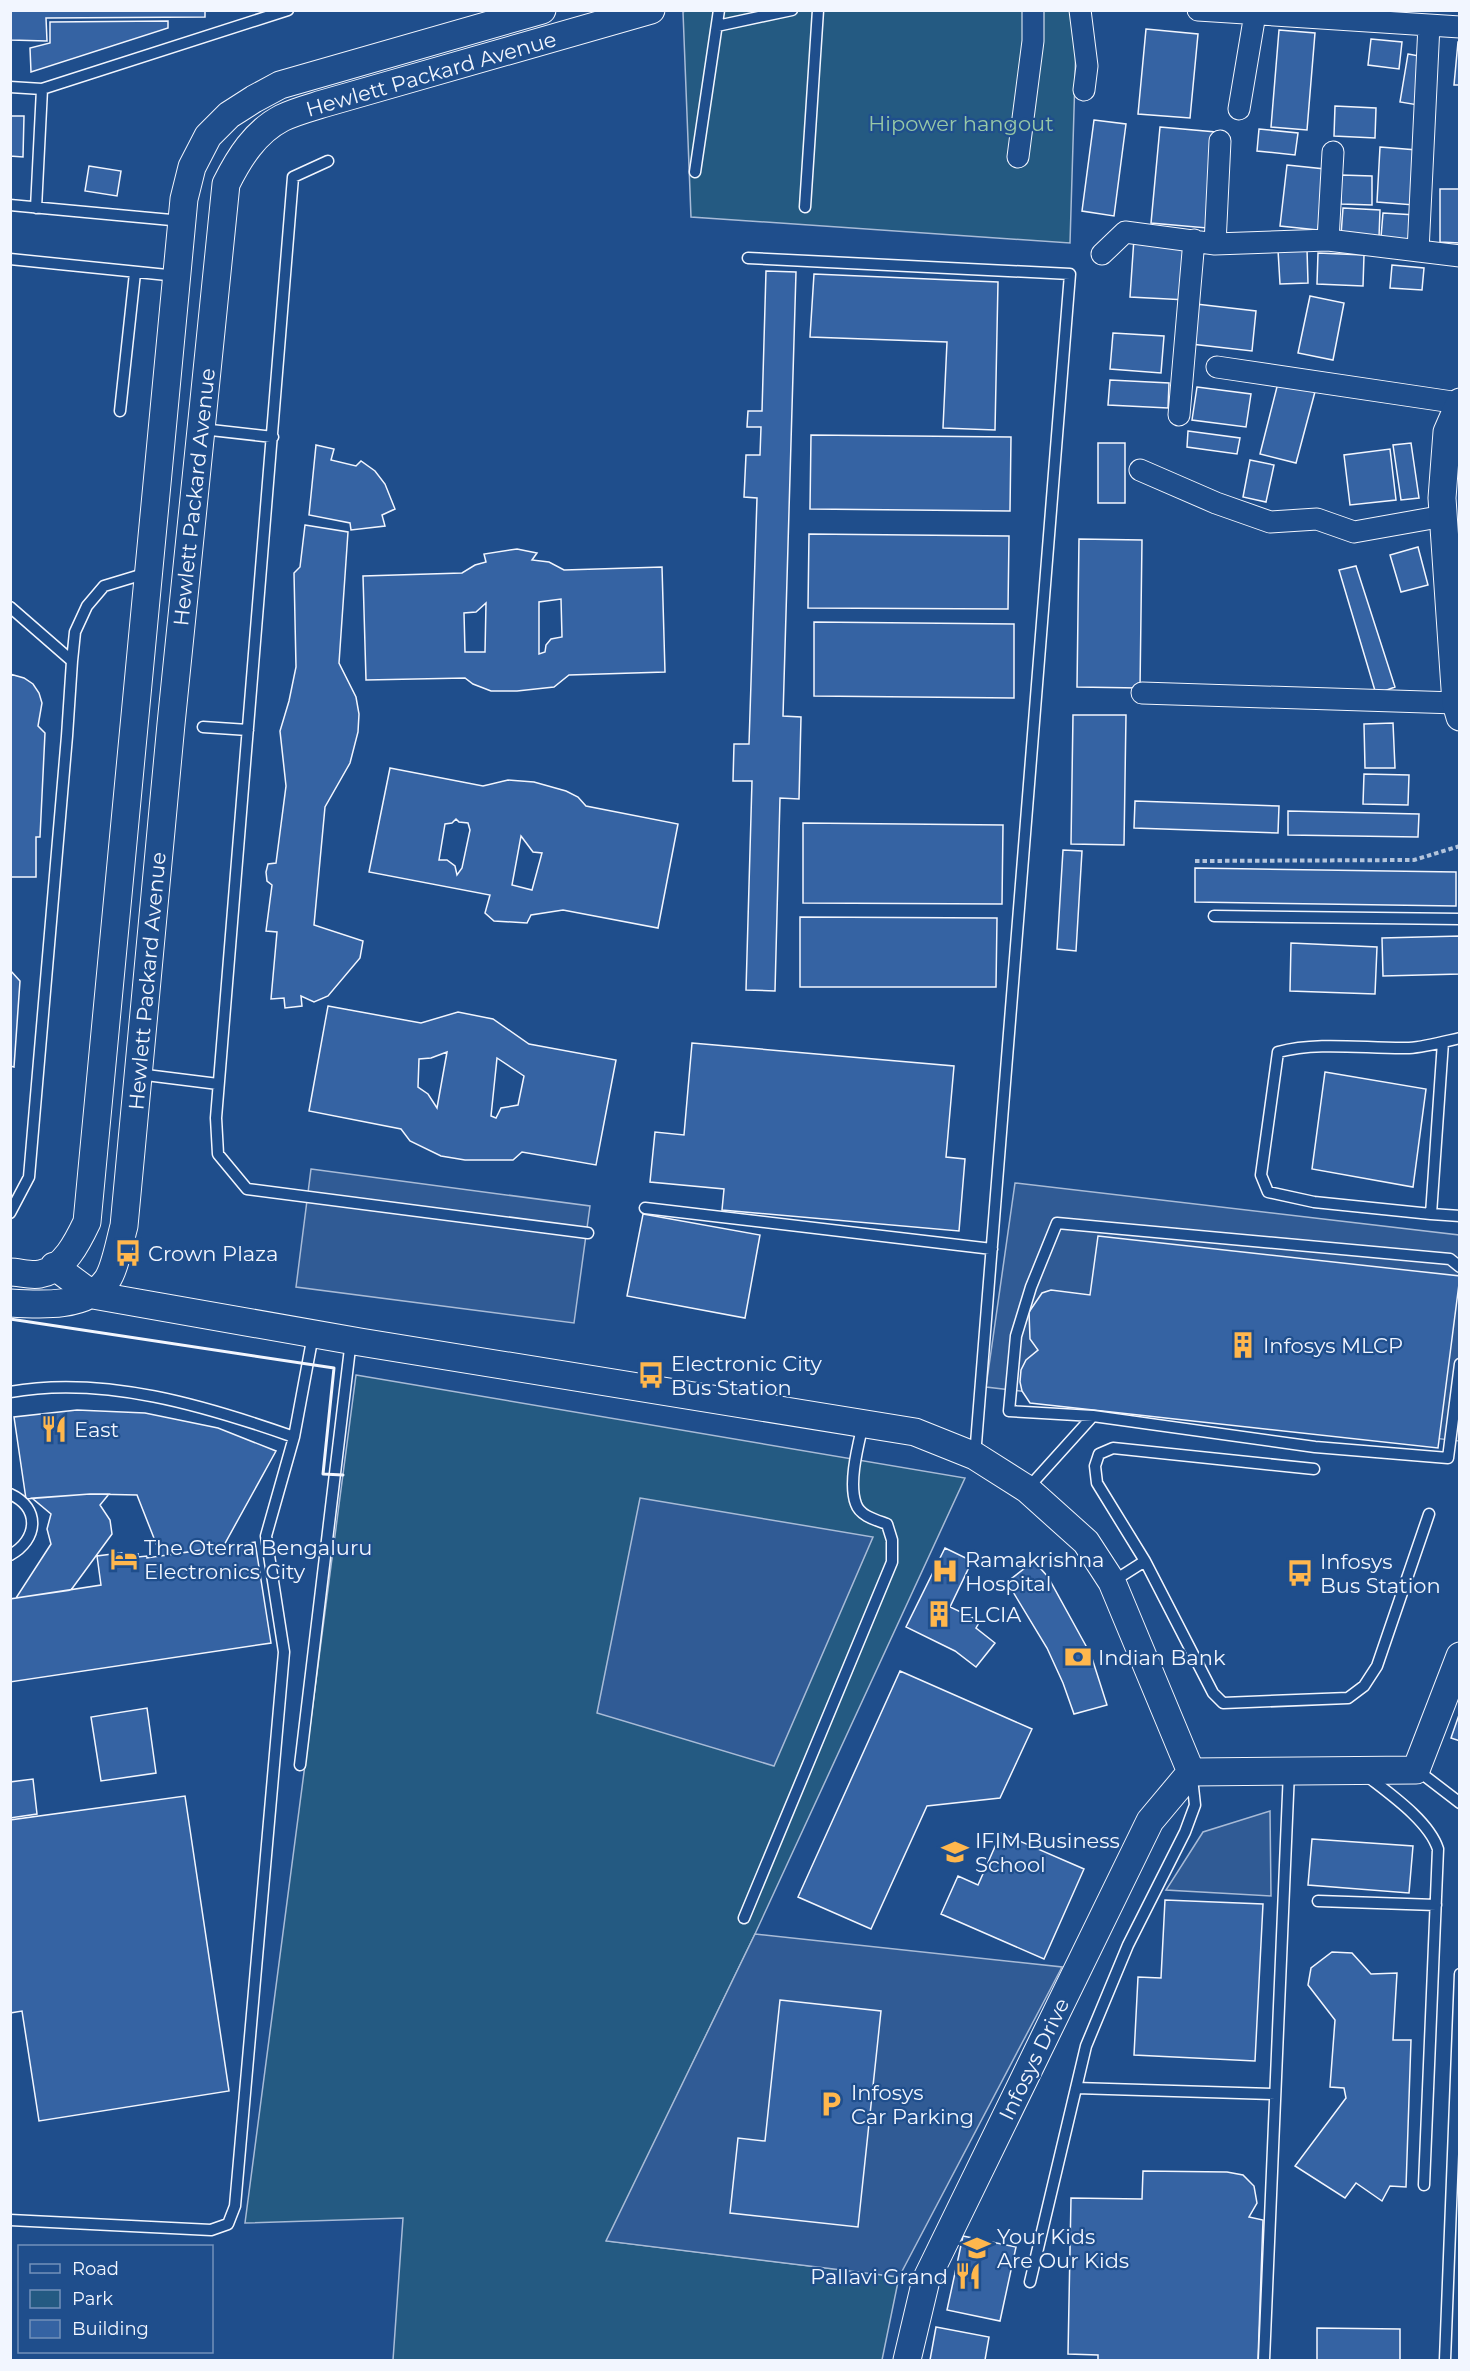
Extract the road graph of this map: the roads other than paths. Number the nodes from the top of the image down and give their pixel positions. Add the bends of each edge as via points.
1 (288, 10) edge
2 (542, 10) edge
3 (651, 10) edge
4 (718, 10) edge
5 (792, 10) edge
6 (818, 10) edge
7 (1033, 10) edge
8 (1080, 10) edge
9 (1198, 10) edge
10 (1255, 14) junction
11 (497, 17) edge
12 (1429, 25) junction
13 (717, 26) junction
14 (1460, 27) edge
15 (10, 87) edge
16 (42, 89) junction
17 (1084, 90) dead end
18 (1239, 110) dead end
19 (1220, 141) dead end
20 (1333, 152) dead end
21 (1018, 157) dead end
22 (328, 161) dead end
23 (192, 167) junction
24 (695, 172) dead end
25 (226, 184) junction
26 (10, 205) edge
27 (805, 207) dead end
28 (36, 208) junction
29 (182, 220) junction
30 (1194, 240) junction
31 (1328, 240) junction
32 (1215, 244) junction
33 (1418, 250) junction
34 (1102, 254) dead end
35 (1460, 256) edge
36 (748, 258) dead end
37 (10, 259) edge
38 (135, 273) junction
39 (177, 276) junction
40 (1217, 367) dead end
41 (1459, 402) edge
42 (120, 411) dead end
43 (1179, 415) dead end
44 (201, 429) junction
45 (273, 437) junction
46 (1140, 470) dead end
47 (1444, 516) junction
48 (1453, 542) edge
49 (149, 573) junction
50 (10, 607) edge
51 (72, 661) junction
52 (1142, 693) dead end
53 (1458, 710) edge
54 (203, 727) dead end
55 (248, 730) junction
56 (1214, 916) dead end
57 (1460, 919) edge
58 (1460, 1038) edge
59 (1443, 1042) junction
60 (138, 1074) junction
61 (218, 1084) junction
62 (645, 1208) dead end
63 (10, 1214) edge
64 (1431, 1214) junction
65 (1460, 1216) edge
66 (588, 1233) dead end
67 (992, 1249) junction
68 (63, 1259) junction
69 (1460, 1267) edge
70 (10, 1272) edge
71 (100, 1287) junction
72 (10, 1303) edge
73 (314, 1334) junction
74 (351, 1340) junction
75 (1460, 1364) edge
76 (10, 1392) edge
77 (1093, 1416) junction
78 (863, 1424) junction
79 (294, 1437) junction
80 (975, 1456) junction
81 (1314, 1469) dead end
82 (1028, 1489) junction
83 (10, 1494) edge
84 (1429, 1514) dead end
85 (10, 1555) edge
86 (1145, 1561) junction
87 (1112, 1582) junction
88 (1460, 1656) edge
89 (300, 1764) dead end
90 (1360, 1770) junction
91 (1416, 1770) junction
92 (1289, 1771) junction
93 (1191, 1772) junction
94 (1460, 1803) edge
95 (1318, 1900) dead end
96 (1436, 1905) junction
97 (744, 1918) dead end
98 (1460, 1974) edge
99 (1076, 2088) junction
100 (1275, 2094) junction
101 (1424, 2185) dead end
102 (10, 2220) edge
103 (1030, 2282) dead end
104 (907, 2361) edge
105 (1264, 2361) edge
106 (1445, 2361) edge

1 - 16 lane
2 - 11 street, Hewlett Packard Avenue
3 - 25 street, Hewlett Packard Avenue via 281,118 240,157
4 - 13 lane
5 - 13 lane
6 - 27 lane
7 - 21 street via 1033,41
8 - 17 street via 1087,66
9 - 10 street
10 - 12 street
10 - 18 street
11 - 23 street, Hewlett Packard Avenue via 280,85 229,115 208,136
12 - 14 street
12 - 33 street
13 - 24 lane
15 - 16 lane
16 - 28 lane
19 - 32 street
20 - 31 street
22 - 45 lane via 293,177
23 - 25 street
23 - 29 street, Hewlett Packard Avenue
25 - 44 street, Hewlett Packard Avenue
26 - 28 lane
28 - 29 lane
29 - 39 street, Hewlett Packard Avenue
30 - 32 street
30 - 34 street via 1125,232
30 - 43 street
31 - 32 street
31 - 33 street
33 - 35 street
36 - 67 lane via 1070,274
37 - 38 lane
38 - 39 lane
38 - 42 lane
39 - 49 street, Hewlett Packard Avenue
40 - 41 street
41 - 47 street via 1447,432
44 - 45 lane
44 - 60 street, Hewlett Packard Avenue
45 - 55 lane
46 - 47 street via 1270,522 1317,519 1354,532
47 - 48 street
48 - 53 street
49 - 51 lane via 104,586 87,606 75,632
49 - 68 street, Hewlett Packard Avenue via 87,1222
50 - 51 lane
51 - 63 lane via 29,1177
52 - 53 street
54 - 55 lane
55 - 61 lane
56 - 57 lane
58 - 59 lane
59 - 64 lane
59 - 64 lane via 1412,1048 1298,1047 1278,1052 1261,1175 1268,1192 1314,1202
60 - 61 lane
60 - 71 street, Hewlett Packard Avenue via 124,1226
61 - 66 lane via 218,1154 247,1189
62 - 67 lane
64 - 65 lane
67 - 80 lane
68 - 70 street via 40,1274
68 - 71 street
69 - 77 lane via 1450,1259 1057,1223 1016,1336 1009,1412
71 - 72 street via 49,1306
71 - 73 street
73 - 74 street
73 - 79 lane
74 - 78 street
74 - 89 lane
75 - 77 lane via 1448,1458 1315,1447
76 - 79 lane via 36,1387 122,1390 217,1410
77 - 82 lane
78 - 80 street via 915,1432
78 - 97 lane via 854,1478 856,1505 867,1516 887,1524 892,1562
79 - 102 lane via 266,1536 285,1652 235,2206 228,2224 212,2230
80 - 82 street
81 - 86 lane via 1113,1449 1099,1454 1095,1466 1097,1483
82 - 87 street via 1086,1542
83 - 85 lane via 24,1502 31,1514 32,1528 21,1549
84 - 86 lane via 1377,1666 1364,1686 1348,1698 1223,1703 1213,1693
86 - 87 lane
87 - 93 street
88 - 91 street
90 - 91 street
90 - 92 street
90 - 96 lane via 1436,1841
91 - 94 lane
92 - 93 street
92 - 100 lane
93 - 99 lane via 1195,1805 1189,1823 1128,1945 1086,2046
93 - 104 street, Infosys Drive via 1150,1821 932,2269
95 - 96 lane
96 - 101 lane
98 - 106 lane
99 - 100 lane
99 - 103 lane
100 - 105 lane

